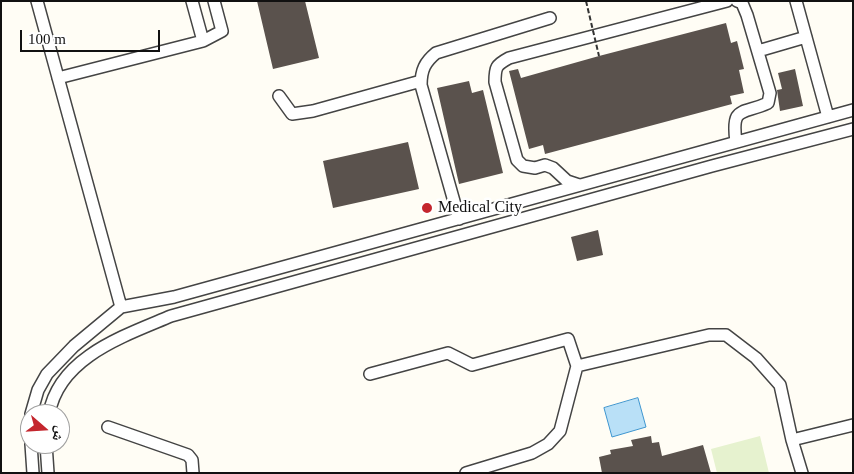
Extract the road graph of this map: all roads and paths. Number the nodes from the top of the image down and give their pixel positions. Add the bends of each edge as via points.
1 (37, 1) edge
2 (192, 1) edge
3 (214, 1) edge
4 (586, 1) edge
5 (727, 1) edge
6 (737, 1) edge
7 (796, 1) edge
8 (550, 18) dead end
9 (806, 37) junction
10 (203, 41) junction
11 (758, 51) junction
12 (599, 56) dead end
13 (58, 78) junction
14 (421, 81) junction
15 (279, 96) dead end
16 (853, 110) edge
17 (828, 117) junction
18 (853, 129) edge
19 (736, 142) junction
20 (579, 186) junction
21 (459, 219) junction
22 (121, 307) junction
23 (74, 346) junction
24 (86, 357) junction
25 (577, 366) junction
26 (370, 374) dead end
27 (34, 404) edge
28 (53, 404) edge
29 (853, 425) edge
30 (108, 427) dead end
31 (792, 440) junction
32 (32, 454) edge
33 (47, 454) edge
34 (33, 473) edge
35 (48, 473) edge
36 (193, 473) edge
37 (468, 473) edge
38 (802, 473) edge

1 - 13 street
2 - 10 street
3 - 10 street via 222,31
4 - 12 path, bridge
5 - 20 street via 509,58 498,64 495,82 517,160 523,166 553,168 567,181
6 - 11 street via 742,3
7 - 9 street
8 - 14 street via 436,53 426,61
9 - 11 street
9 - 17 street
10 - 13 street
11 - 19 street via 770,93 768,103 743,110 735,118
13 - 22 street
14 - 15 street via 292,114
14 - 21 street
16 - 17 street
17 - 19 street
18 - 24 street via 171,316
19 - 20 street
20 - 21 street
21 - 22 street via 174,297
22 - 23 street
23 - 24 street
23 - 27 street via 47,374
24 - 28 street via 60,386
25 - 26 street via 568,339 472,365 448,353
25 - 31 street via 709,335 726,335 756,358 780,385
25 - 37 street via 560,431 548,444 532,453
29 - 31 street
30 - 36 street via 188,455 192,460
31 - 38 street
32 - 34 street
33 - 35 street

